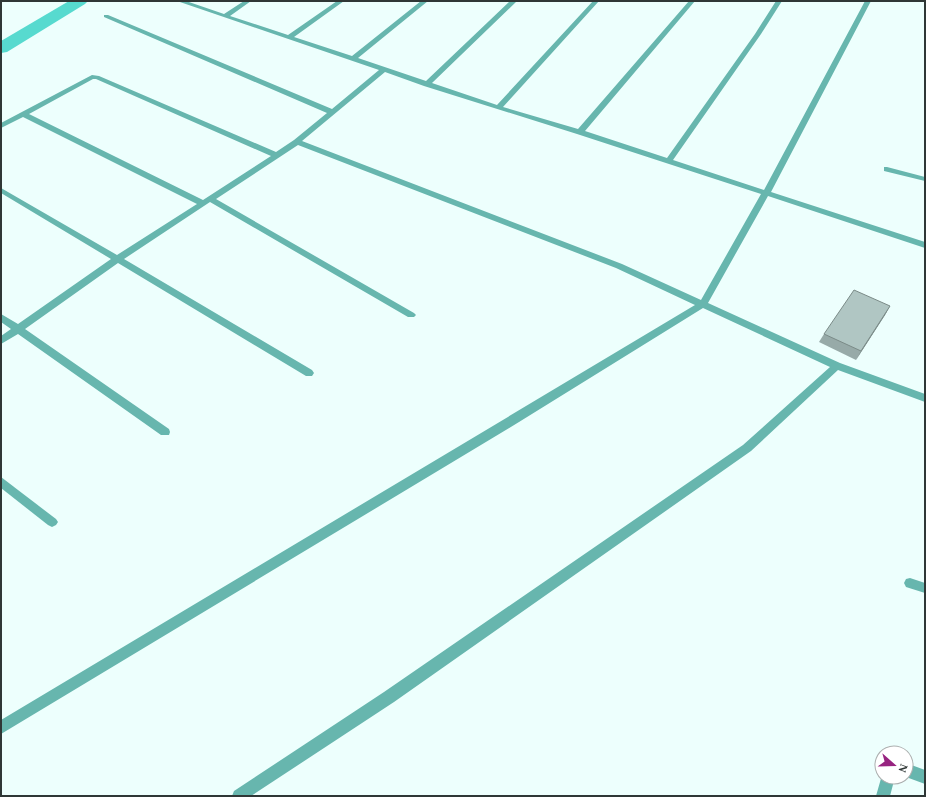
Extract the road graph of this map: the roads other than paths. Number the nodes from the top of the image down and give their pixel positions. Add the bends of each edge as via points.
1 (180, 1) edge
2 (248, 1) edge
3 (341, 1) edge
4 (425, 1) edge
5 (514, 1) edge
6 (596, 1) edge
7 (692, 1) edge
8 (779, 1) edge
9 (868, 1) edge
10 (106, 16) dead end
11 (225, 16) junction
12 (290, 38) junction
13 (353, 59) junction
14 (384, 69) junction
15 (426, 85) junction
16 (498, 108) junction
17 (332, 112) junction
18 (23, 114) junction
19 (1, 126) edge
20 (580, 132) junction
21 (297, 142) junction
22 (276, 155) junction
23 (669, 161) junction
24 (887, 169) dead end
25 (925, 179) edge
26 (1, 190) edge
27 (766, 193) junction
28 (205, 200) junction
29 (925, 245) edge
30 (118, 259) junction
31 (702, 305) junction
32 (411, 315) dead end
33 (1, 317) edge
34 (20, 329) junction
35 (1, 341) edge
36 (837, 366) junction
37 (309, 373) dead end
38 (925, 398) edge
39 (165, 432) dead end
40 (1, 482) edge
41 (52, 522) dead end
42 (910, 583) dead end
43 (925, 588) edge
44 (1, 727) edge
45 (914, 773) edge
46 (925, 777) edge
47 (886, 785) edge
48 (239, 796) edge
49 (883, 796) edge

1 - 11 street
2 - 11 street
3 - 12 street
4 - 13 street
5 - 15 street
6 - 16 street
7 - 20 street
8 - 23 street
9 - 27 street
10 - 17 street
11 - 12 street
12 - 13 street
13 - 14 street
14 - 15 street
14 - 17 street
15 - 16 street
16 - 20 street
17 - 21 street
18 - 19 street
18 - 22 street via 92,77 97,77
18 - 28 street
20 - 23 street
21 - 22 street
21 - 31 street via 619,266
22 - 28 street
23 - 27 street
24 - 25 street
26 - 30 street
27 - 29 street
27 - 31 street
28 - 30 street
28 - 32 street
30 - 34 street
30 - 37 street
31 - 36 street
31 - 44 street
33 - 34 street
34 - 35 street
34 - 39 street
36 - 38 street
36 - 48 street via 747,448 389,697
40 - 41 street
42 - 43 street
45 - 46 street
47 - 49 street

